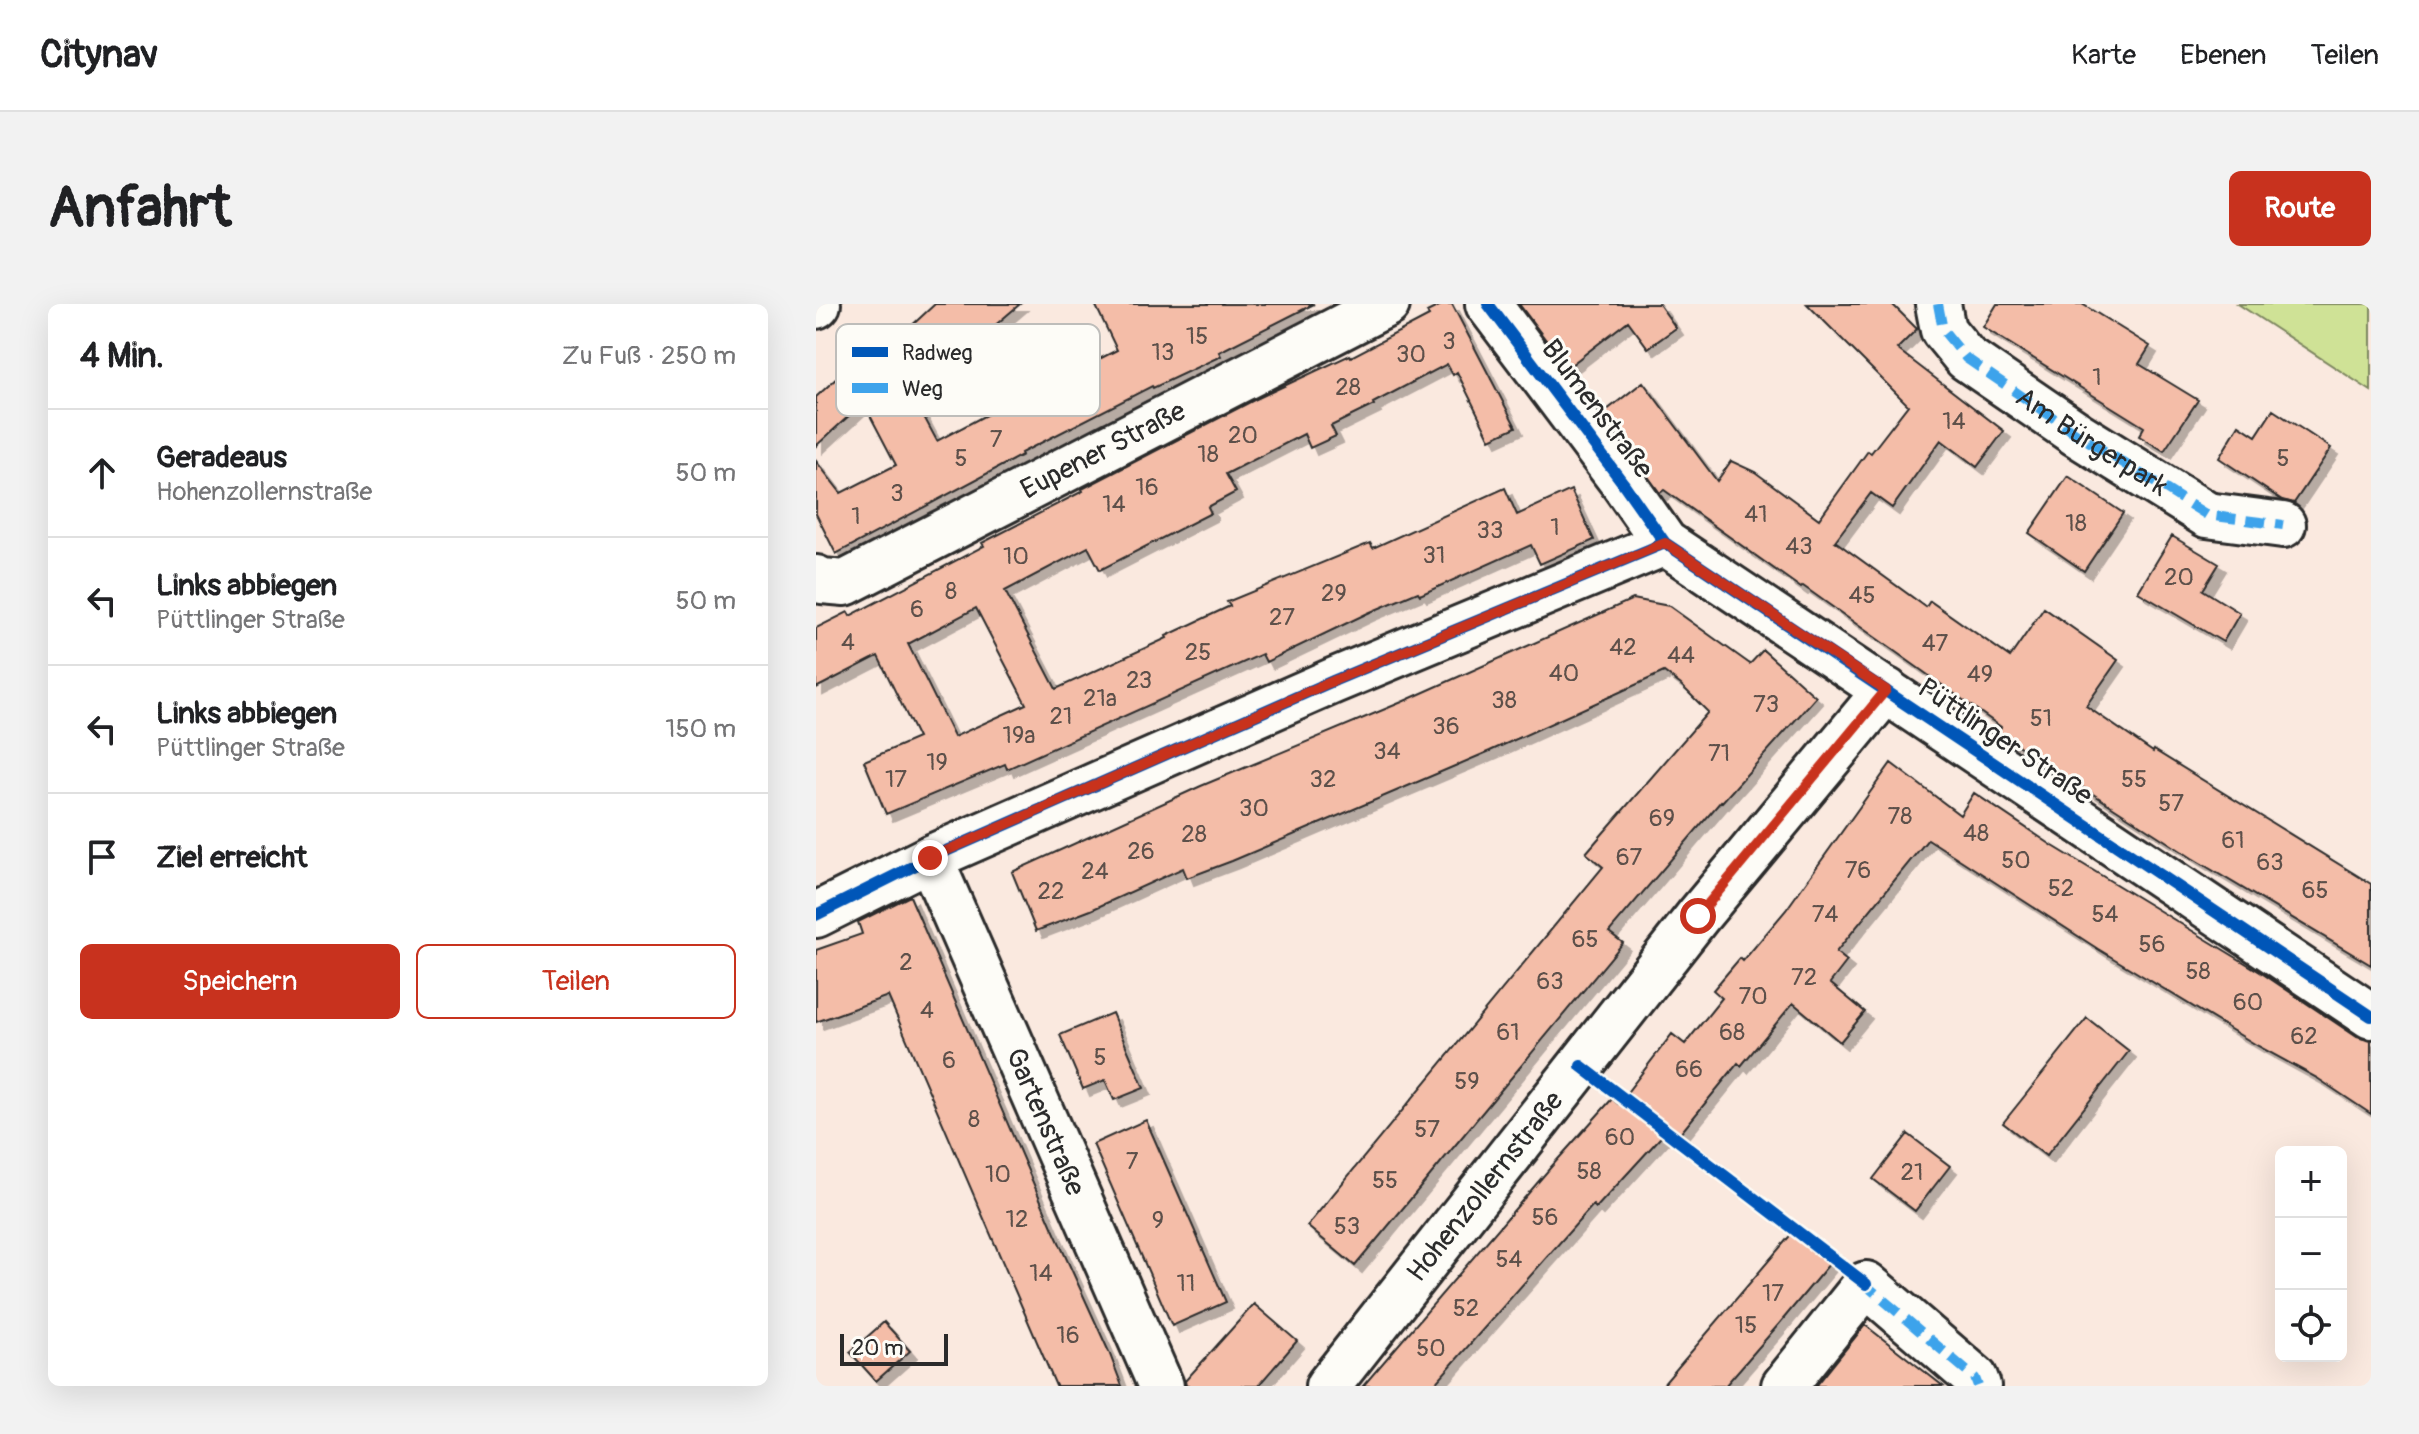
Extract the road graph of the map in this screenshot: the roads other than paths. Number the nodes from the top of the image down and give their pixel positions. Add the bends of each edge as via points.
1 (1387, 304) edge
2 (1488, 304) edge
3 (1938, 304) edge
4 (2283, 525) dead end
5 (1665, 543) junction
6 (816, 578) edge
7 (1886, 690) junction
8 (930, 858) junction
9 (816, 915) edge
10 (2371, 1016) edge
11 (1161, 1386) edge
12 (1328, 1386) edge
13 (1784, 1386) edge
14 (1978, 1386) edge

1 - 6 street, Eupener Straße via 845,583
2 - 5 street, Blumenstraße
3 - 4 street, Am Bürgerpark via 1943,330 1966,358 2077,434 2207,515
5 - 7 street, Püttlinger Straße
5 - 8 street
7 - 10 street, Püttlinger Straße
7 - 12 street, Hohenzollernstraße via 1698,916
8 - 9 street
8 - 11 street, Gartenstraße
13 - 14 street via 1866,1284

